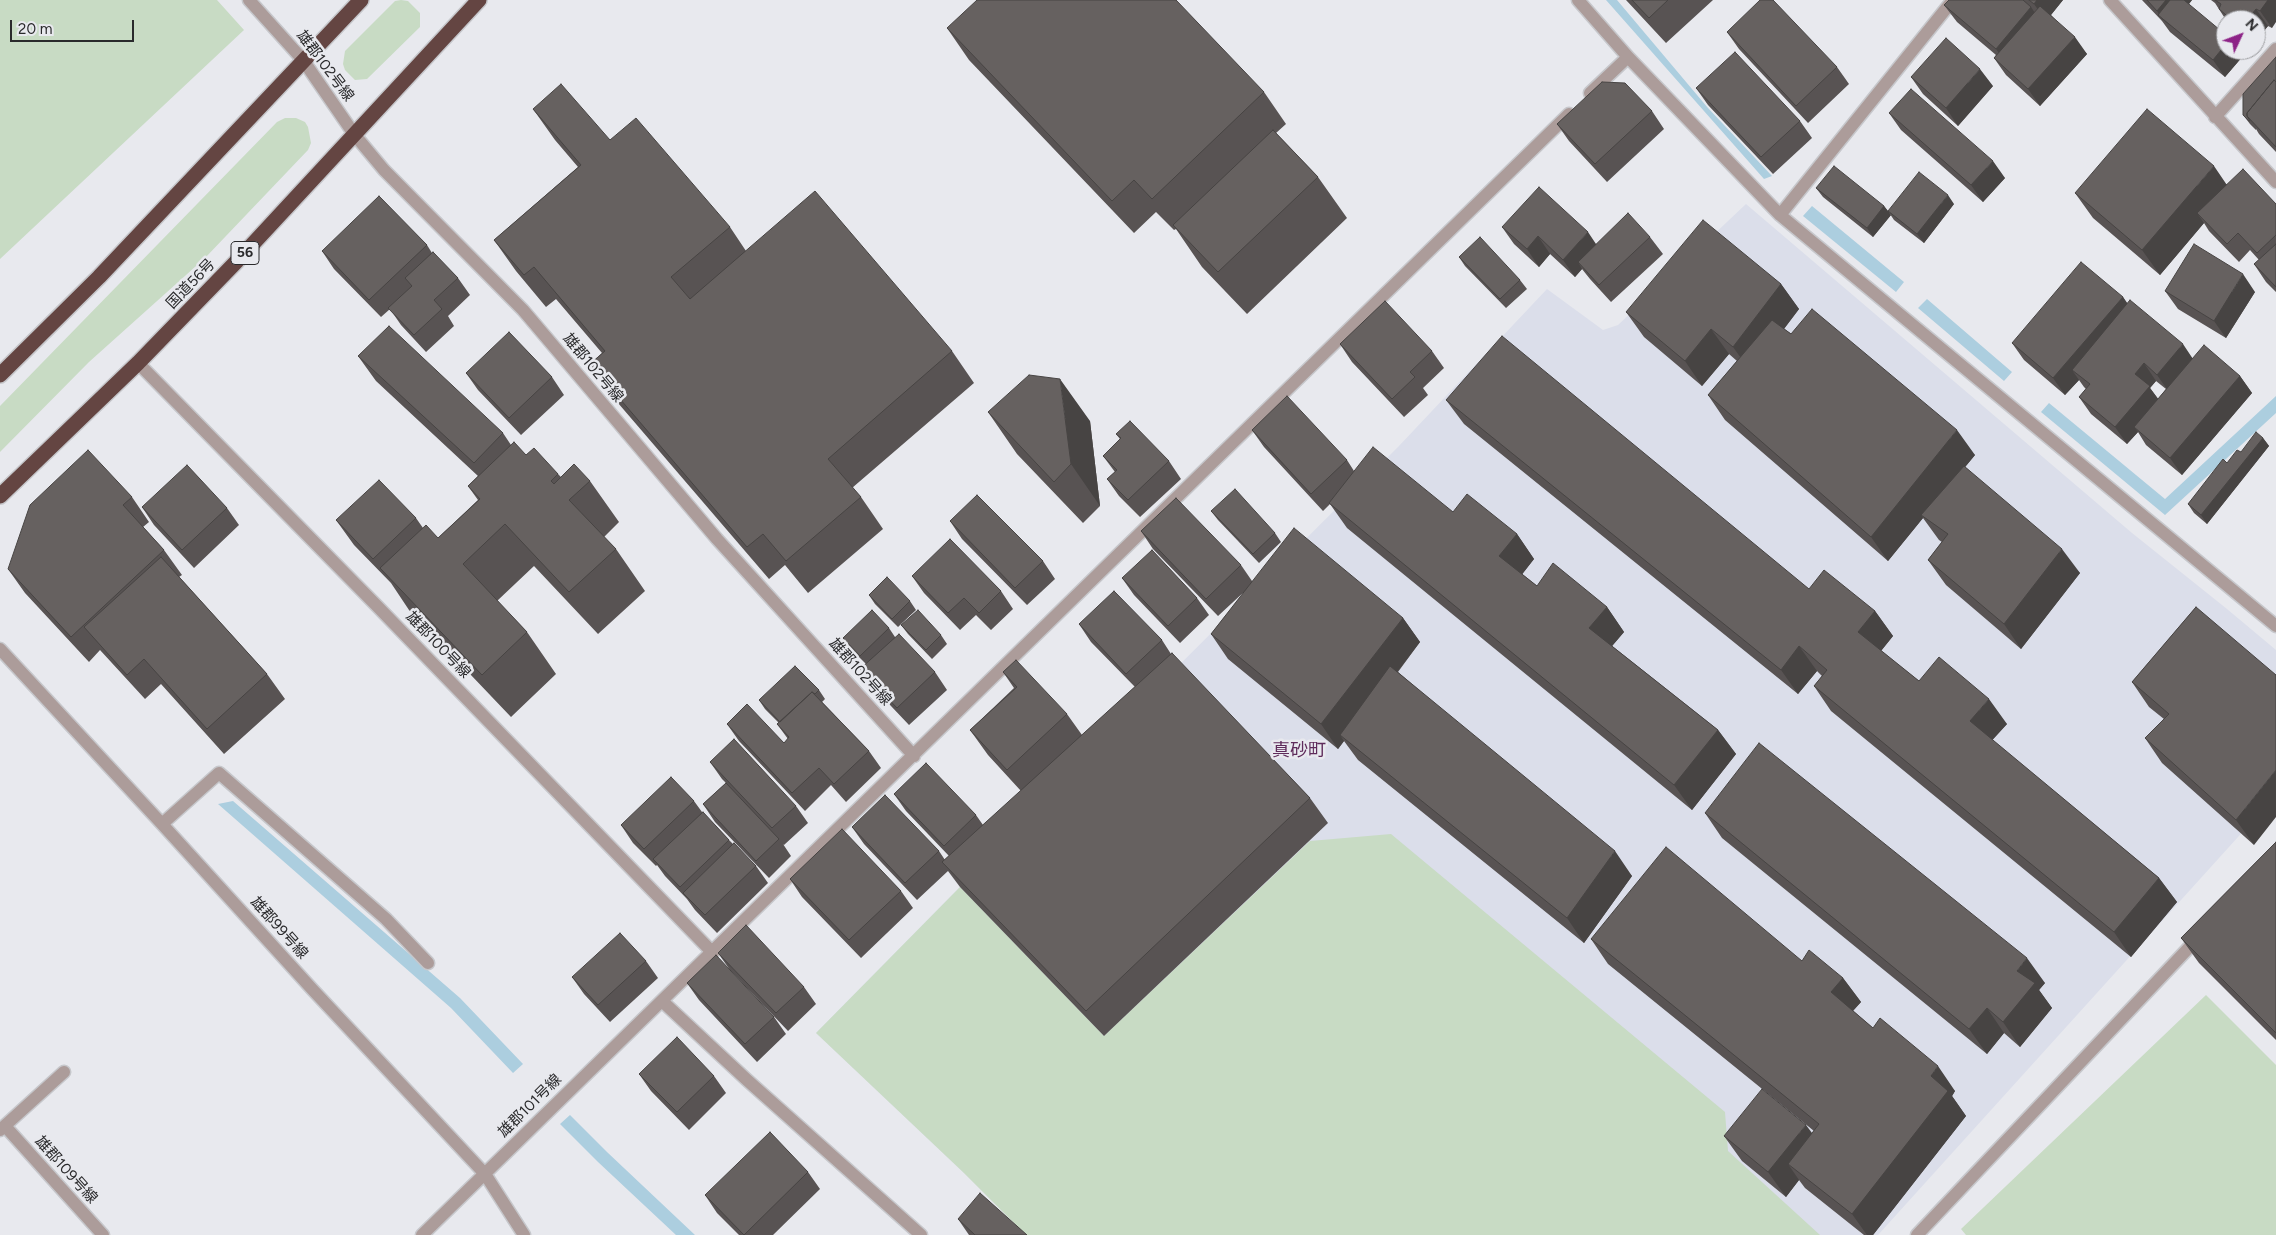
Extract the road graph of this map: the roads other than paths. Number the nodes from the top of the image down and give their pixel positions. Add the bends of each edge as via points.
1 (249, 0) edge
2 (361, 0) edge
3 (479, 0) edge
4 (1578, 0) edge
5 (1953, 0) edge
6 (2110, 0) edge
7 (2276, 49) edge
8 (1628, 57) junction
9 (303, 60) junction
10 (2215, 117) junction
11 (354, 134) junction
12 (2276, 182) edge
13 (1780, 215) junction
14 (138, 363) junction
15 (0, 376) edge
16 (0, 496) edge
17 (2276, 626) edge
18 (0, 649) edge
19 (914, 756) junction
20 (162, 824) junction
21 (2207, 928) edge
22 (713, 953) junction
23 (428, 963) dead end
24 (662, 1001) junction
25 (64, 1072) dead end
26 (2, 1128) edge
27 (485, 1174) junction
28 (103, 1235) edge
29 (422, 1235) edge
30 (524, 1235) edge
31 (921, 1235) edge
32 (1916, 1235) edge

1 - 9 street, 雄郡102号線
2 - 9 highway
3 - 11 highway, 国道56号 / 56
4 - 8 street
5 - 13 street
6 - 10 street
7 - 10 street
8 - 13 street
8 - 19 street, 雄郡101号線 via 1322,353
9 - 11 street, 雄郡102号線
9 - 15 highway via 99,278
10 - 12 street
11 - 14 highway, 国道56号 / 56 via 238,261
11 - 19 street, 雄郡102号線 via 384,170 523,310 717,539
13 - 17 street
14 - 16 highway, 国道56号 / 56
14 - 22 street, 雄郡100号線
18 - 20 street, 雄郡99号線
19 - 22 street, 雄郡101号線
20 - 23 street via 220,773 386,918
20 - 27 street, 雄郡99号線
21 - 32 street
22 - 24 street, 雄郡101号線
24 - 27 street, 雄郡101号線
24 - 31 street
25 - 26 street
26 - 28 street, 雄郡109号線
27 - 29 street, 雄郡101号線
27 - 30 street, 雄郡99号線

